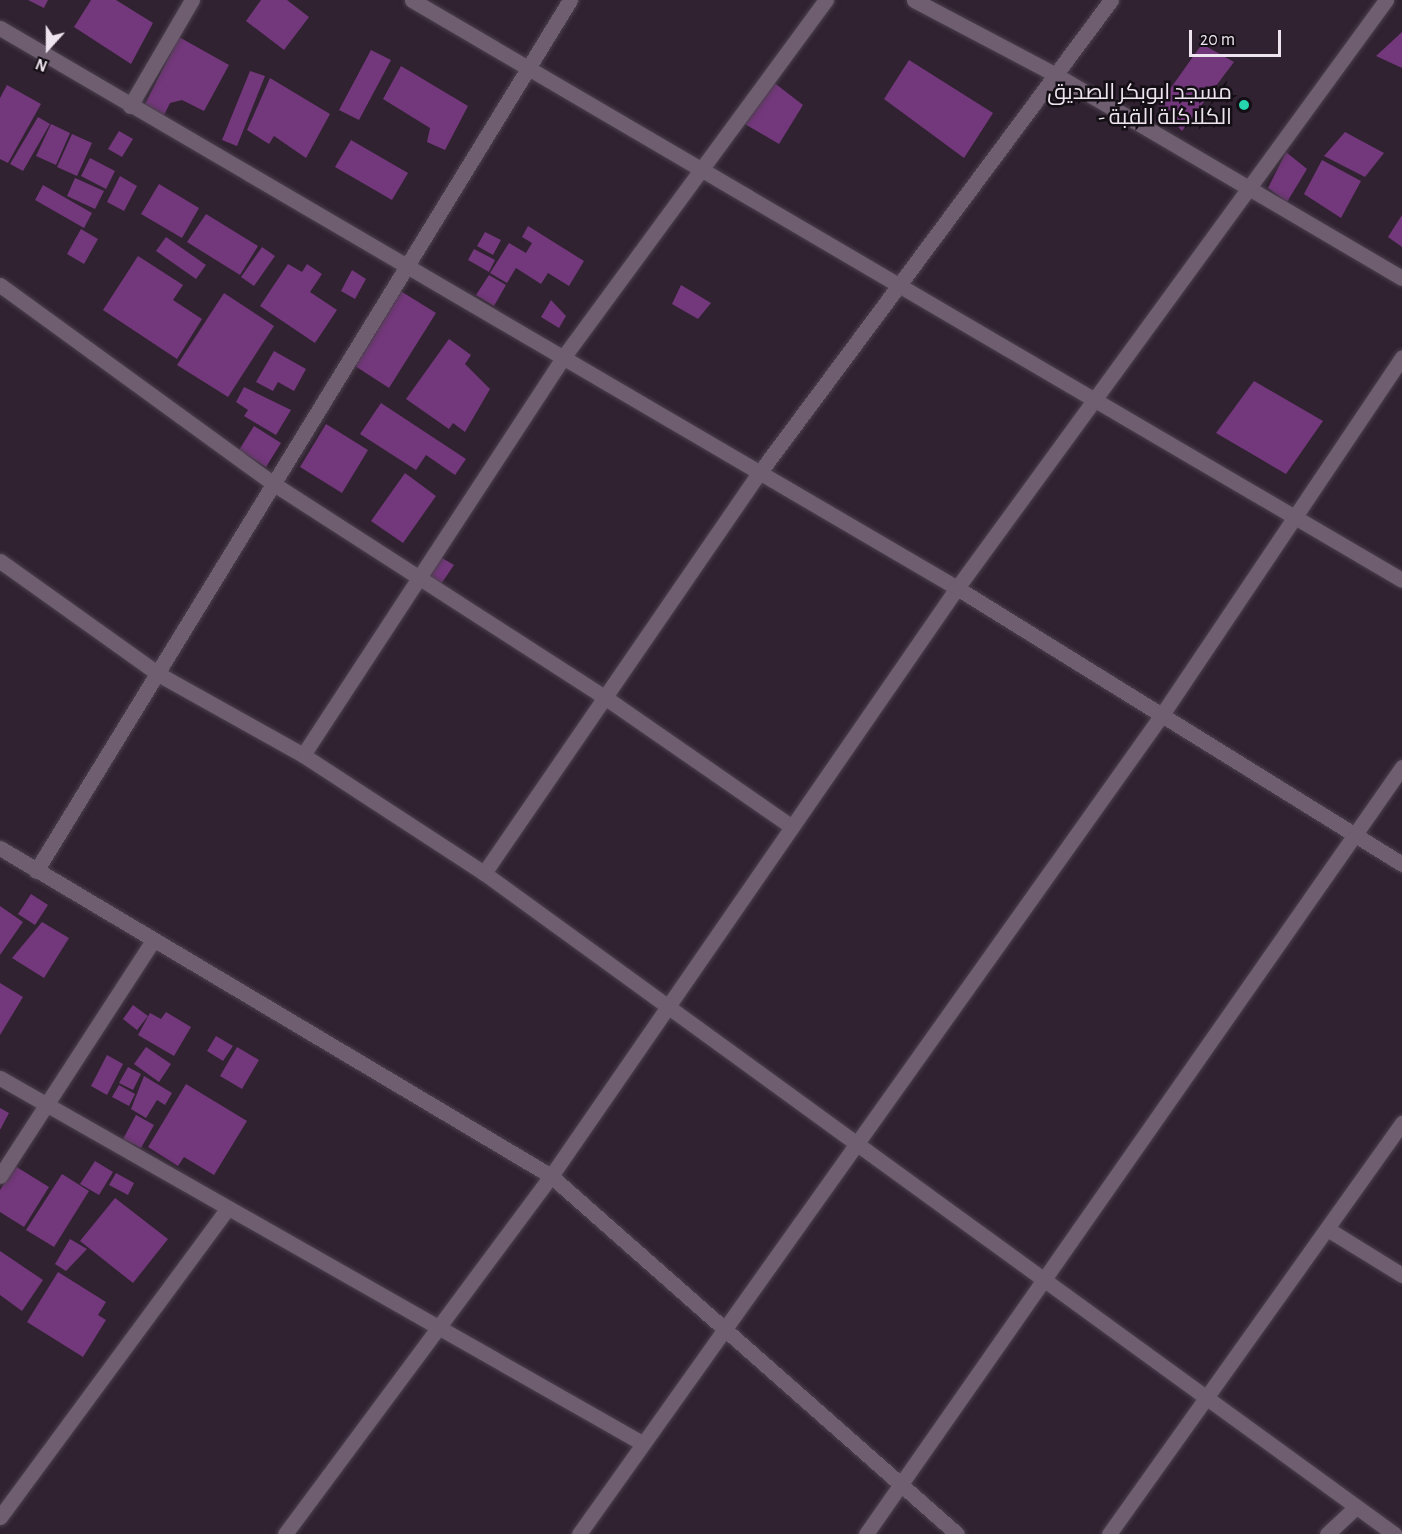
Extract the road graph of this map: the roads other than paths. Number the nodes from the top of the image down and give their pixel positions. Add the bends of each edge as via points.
1 (192, 0) edge
2 (412, 0) edge
3 (570, 0) edge
4 (826, 0) edge
5 (914, 0) edge
6 (1112, 0) edge
7 (1386, 0) edge
8 (0, 28) edge
9 (531, 69) junction
10 (1056, 75) junction
11 (130, 106) junction
12 (702, 169) junction
13 (1250, 190) junction
14 (407, 269) junction
15 (1402, 278) edge
16 (0, 285) edge
17 (900, 288) junction
18 (565, 355) junction
19 (1402, 358) edge
20 (1091, 399) junction
21 (758, 476) junction
22 (277, 486) junction
23 (1292, 515) junction
24 (0, 561) edge
25 (416, 578) junction
26 (1402, 580) edge
27 (957, 588) junction
28 (160, 675) junction
29 (603, 696) junction
30 (1161, 716) junction
31 (303, 755) junction
32 (1402, 767) edge
33 (791, 826) junction
34 (1358, 835) junction
35 (0, 848) edge
36 (1402, 864) edge
37 (36, 872) junction
38 (484, 873) junction
39 (153, 940) junction
40 (665, 1006) junction
41 (0, 1078) edge
42 (47, 1105) junction
43 (1402, 1123) edge
44 (857, 1147) junction
45 (0, 1176) edge
46 (551, 1176) junction
47 (226, 1210) junction
48 (1329, 1230) junction
49 (1402, 1275) edge
50 (1041, 1279) junction
51 (440, 1323) junction
52 (722, 1330) junction
53 (1204, 1396) junction
54 (642, 1443) junction
55 (900, 1488) junction
56 (1356, 1507) junction
57 (0, 1518) edge
58 (285, 1534) edge
59 (579, 1534) edge
60 (866, 1534) edge
61 (957, 1534) edge
62 (1109, 1534) edge
63 (1326, 1534) edge
64 (1394, 1534) edge

1 - 11 street
2 - 9 street
3 - 9 street
4 - 12 street
5 - 10 street
6 - 10 street
7 - 13 street
8 - 11 street
9 - 12 street
9 - 14 street
10 - 13 street
10 - 17 street
11 - 14 street
12 - 17 street
12 - 18 street
13 - 15 street
13 - 20 street
14 - 18 street
14 - 22 street
16 - 22 street
17 - 20 street
17 - 21 street
18 - 21 street
18 - 25 street
19 - 23 street
20 - 23 street
20 - 27 street
21 - 27 street
21 - 29 street
22 - 25 street
22 - 28 street
23 - 26 street
23 - 30 street
24 - 28 street
25 - 29 street
25 - 31 street
27 - 30 street
27 - 33 street
28 - 31 street
28 - 37 street
29 - 33 street
29 - 38 street
30 - 34 street
30 - 44 street
31 - 38 street
32 - 34 street
33 - 40 street
34 - 36 street
34 - 50 street
35 - 37 street
37 - 39 street
38 - 40 street
39 - 42 street
39 - 46 street
40 - 44 street
40 - 46 street
41 - 42 street
42 - 45 street
42 - 47 street
43 - 48 street
44 - 50 street
44 - 52 street
46 - 51 street
46 - 52 street
47 - 51 street
47 - 57 street
48 - 49 street
48 - 53 street
50 - 53 street
50 - 55 street
51 - 54 street
51 - 58 street
52 - 54 street
52 - 55 street
53 - 56 street
53 - 62 street
54 - 59 street
55 - 60 street
55 - 61 street
56 - 63 street
56 - 64 street

